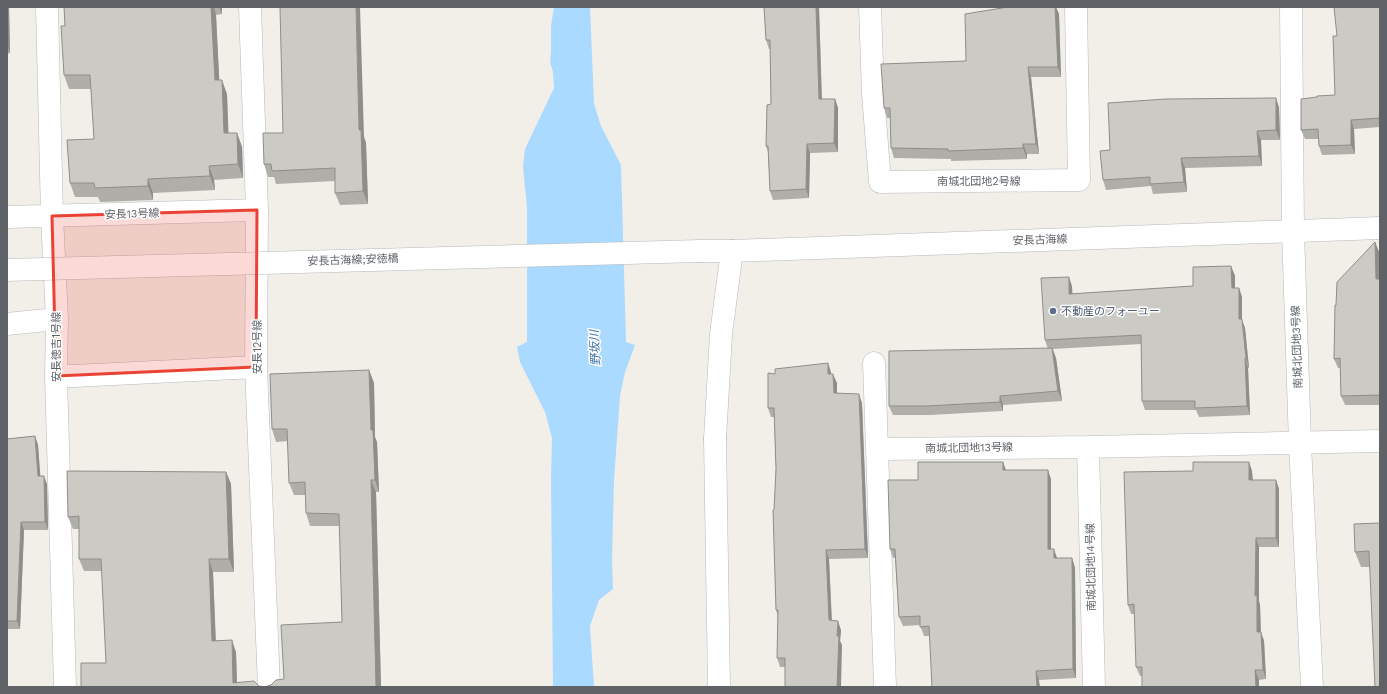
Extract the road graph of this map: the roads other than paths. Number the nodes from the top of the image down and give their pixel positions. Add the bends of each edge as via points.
1 (47, 7) edge
2 (250, 7) edge
3 (870, 7) edge
4 (1076, 7) edge
5 (1291, 7) edge
6 (257, 210) junction
7 (52, 216) junction
8 (7, 217) edge
9 (1380, 228) edge
10 (1293, 231) junction
11 (700, 251) joint
12 (732, 251) junction
13 (7, 270) edge
14 (57, 319) junction
15 (7, 324) edge
16 (874, 363) dead end
17 (256, 367) junction
18 (56, 376) junction
19 (1380, 441) edge
20 (1300, 444) junction
21 (1088, 447) junction
22 (877, 449) junction
23 (65, 687) edge
24 (269, 687) edge
25 (719, 687) edge
26 (885, 687) edge
27 (1094, 687) edge
28 (1312, 687) edge

1 - 7 street, 安長徳吉1号線
2 - 6 street, 安長12号線
3 - 4 street, 南城北団地2号線 via 880,182 1079,180
5 - 10 street, 南城北団地3号線
6 - 7 street, 安長13号線
6 - 17 street, 安長12号線
7 - 8 street, 安長13号線
7 - 14 street, 安長徳吉1号線
9 - 10 street, 安長古海線
10 - 12 street, 安長古海線
10 - 20 street, 南城北団地3号線
11 - 12 street, 安長古海線
11 - 13 street, 安長古海線;安徳橋, bridge
12 - 25 street via 721,334 715,439
14 - 15 street
14 - 18 street, 安長徳吉1号線
16 - 22 street
17 - 18 street
17 - 24 street, 安長12号線
18 - 23 street, 安長徳吉1号線
19 - 20 street, 南城北団地13号線
20 - 21 street, 南城北団地13号線
20 - 28 street, 南城北団地3号線
21 - 22 street, 南城北団地13号線
21 - 27 street, 南城北団地14号線
22 - 26 street

